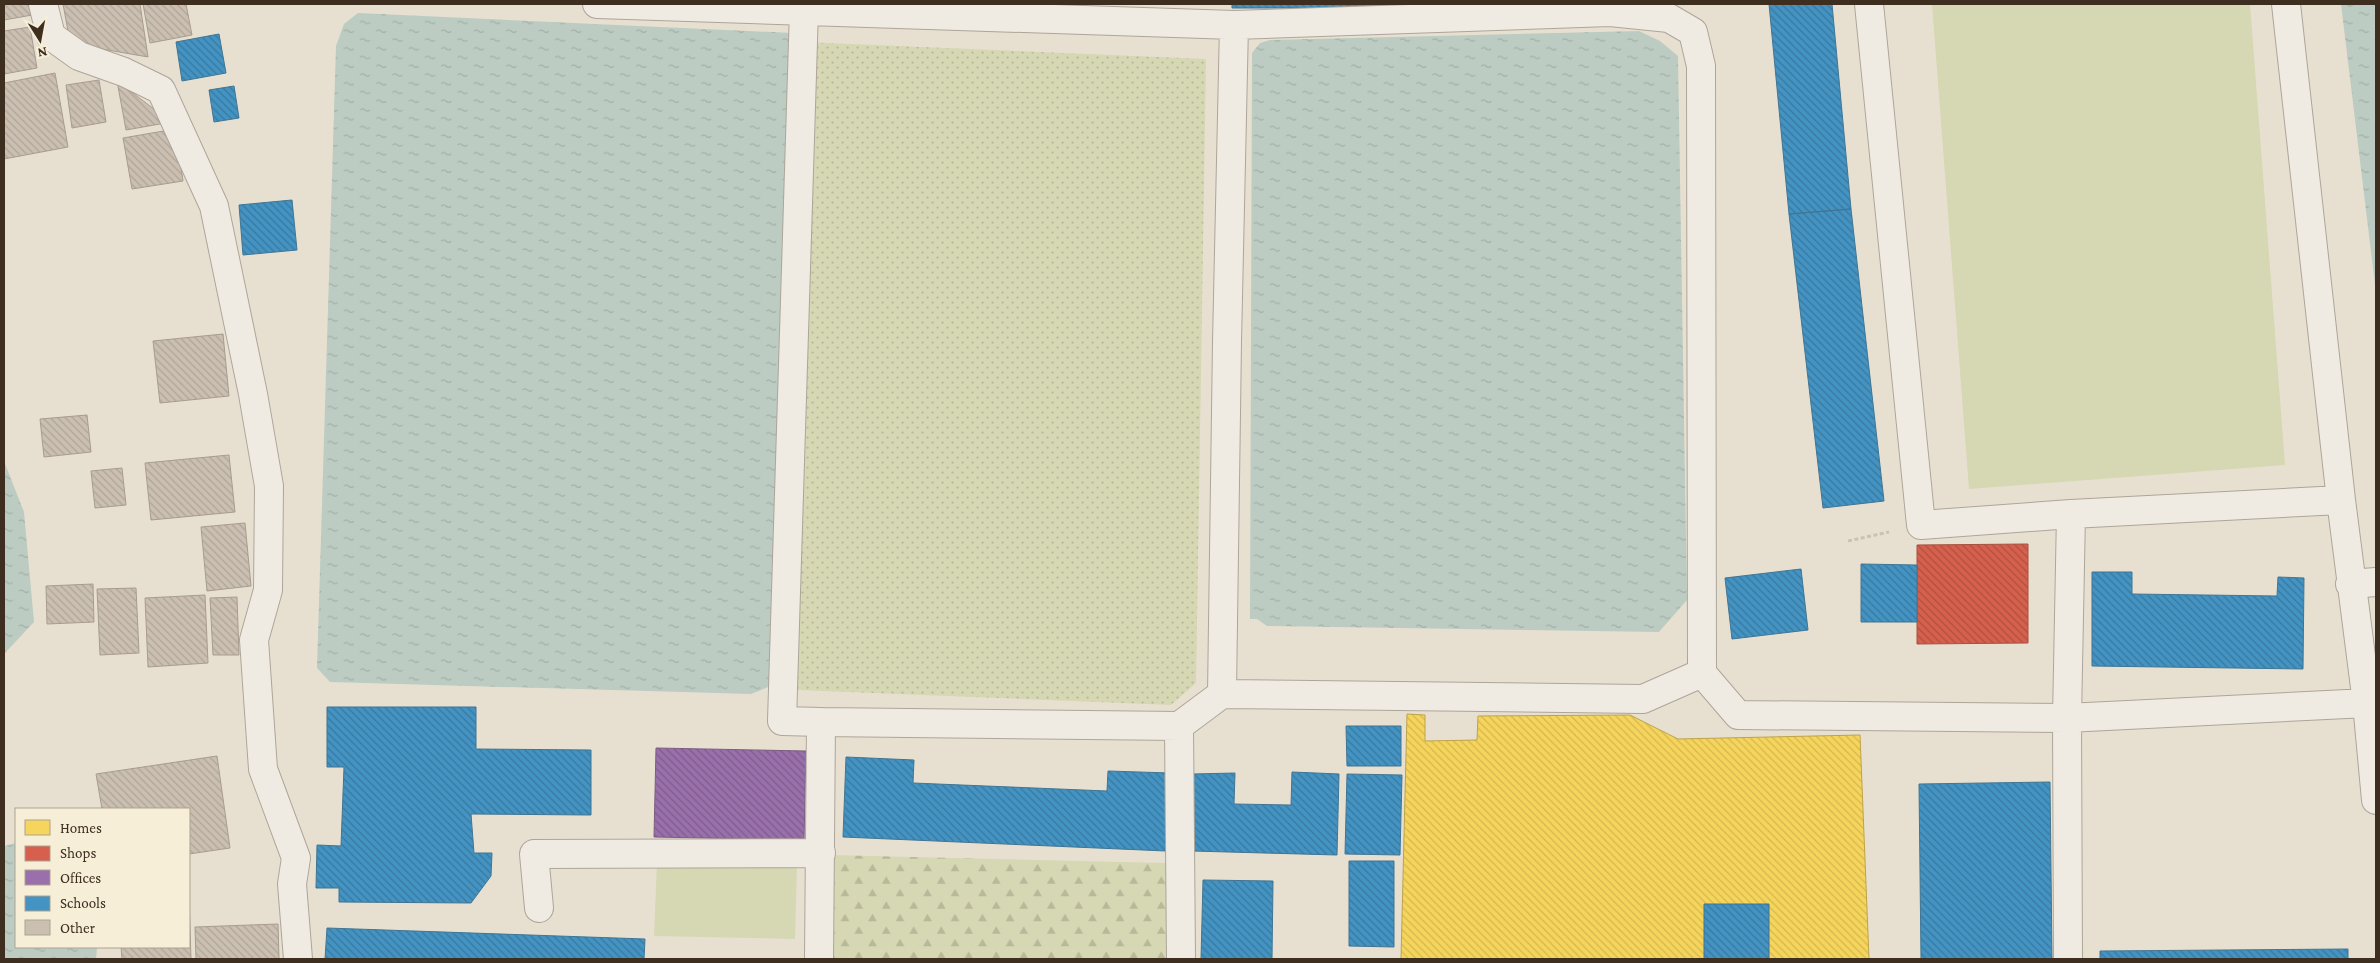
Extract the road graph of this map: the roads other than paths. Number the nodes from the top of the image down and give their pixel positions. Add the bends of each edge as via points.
1 (43, 4) edge
2 (597, 4) edge
3 (1869, 4) edge
4 (2286, 4) edge
5 (804, 9) junction
6 (1234, 25) junction
7 (2340, 500) junction
8 (2071, 514) junction
9 (2363, 583) edge
10 (1702, 673) junction
11 (1222, 694) junction
12 (2367, 703) junction
13 (2067, 718) junction
14 (821, 722) junction
15 (1179, 726) junction
16 (2376, 800) edge
17 (821, 853) junction
18 (539, 908) dead end
19 (298, 959) edge
20 (819, 959) edge
21 (1182, 959) edge
22 (2068, 959) edge

1 - 19 street via 51,36 79,56 161,90 214,206 269,486 268,590 254,640 263,769 296,858 292,884
2 - 5 street
3 - 8 street via 1921,525
4 - 7 street
5 - 6 street
5 - 14 street via 782,721
6 - 10 street via 1610,12 1669,18 1693,32 1701,66
6 - 11 street
7 - 8 street
7 - 9 street
8 - 13 street
9 - 12 street
10 - 11 street via 1644,699
10 - 13 street via 1738,715
11 - 15 street
12 - 13 street
12 - 16 street
13 - 22 street
14 - 15 street
14 - 17 street
15 - 21 street
17 - 18 street via 534,854
17 - 20 street

